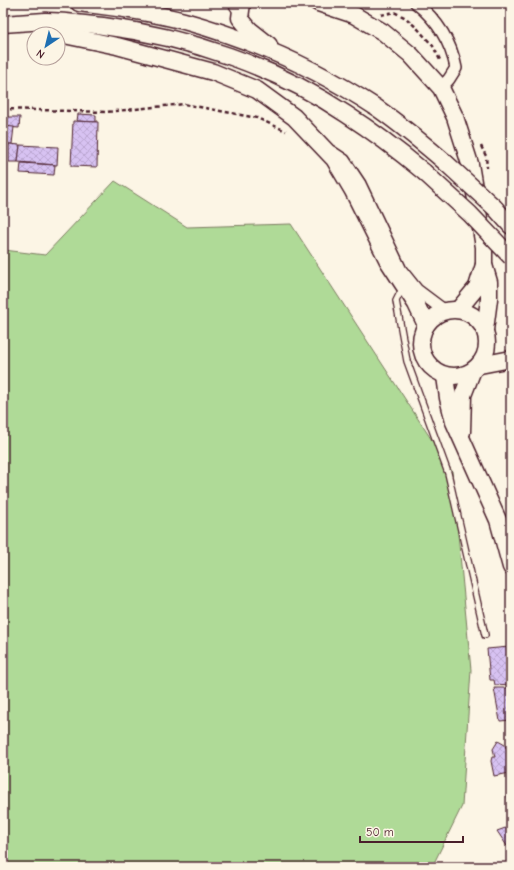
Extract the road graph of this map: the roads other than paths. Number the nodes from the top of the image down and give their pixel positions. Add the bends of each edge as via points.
1 (79, 3) edge
2 (230, 3) edge
3 (318, 3) edge
4 (416, 3) edge
5 (241, 10) edge
6 (46, 21) junction
7 (3, 24) edge
8 (279, 54) junction
9 (441, 88) junction
10 (323, 148) junction
11 (511, 226) edge
12 (511, 257) edge
13 (484, 265) junction
14 (403, 285) junction
15 (452, 310) junction
16 (426, 325) junction
17 (485, 330) junction
18 (511, 359) edge
19 (476, 368) junction
20 (445, 376) junction
21 (461, 437) junction
22 (511, 567) edge
23 (485, 635) dead end

1 - 8 main road via 120,8 183,21
2 - 5 lane
3 - 9 main road via 354,15 383,32 411,55
4 - 9 street via 425,10 446,37 454,57 456,68
5 - 8 main road via 250,30
6 - 7 main road
6 - 10 main road via 64,35 117,46 213,72 257,90 294,117
6 - 12 main road, bridge via 135,30 185,42 244,61 301,87 346,113 390,144 470,214
8 - 11 main road, bridge via 322,75 378,109 446,163
9 - 13 main road via 455,117 470,164 484,247
10 - 14 main road via 334,159 353,191
10 - 15 street via 344,160 360,184 401,270 417,290
13 - 15 main road via 476,287
13 - 17 main road via 489,282
14 - 16 main road
14 - 23 lane via 396,301 408,361 448,473
15 - 16 main road via 434,316
15 - 17 main road via 467,312 474,316
16 - 20 main road via 420,345 423,355 428,364
17 - 19 main road via 485,357
18 - 19 main road
19 - 20 main road via 463,376
19 - 21 main road via 463,395
20 - 21 main road via 454,422
21 - 22 main road via 498,520

